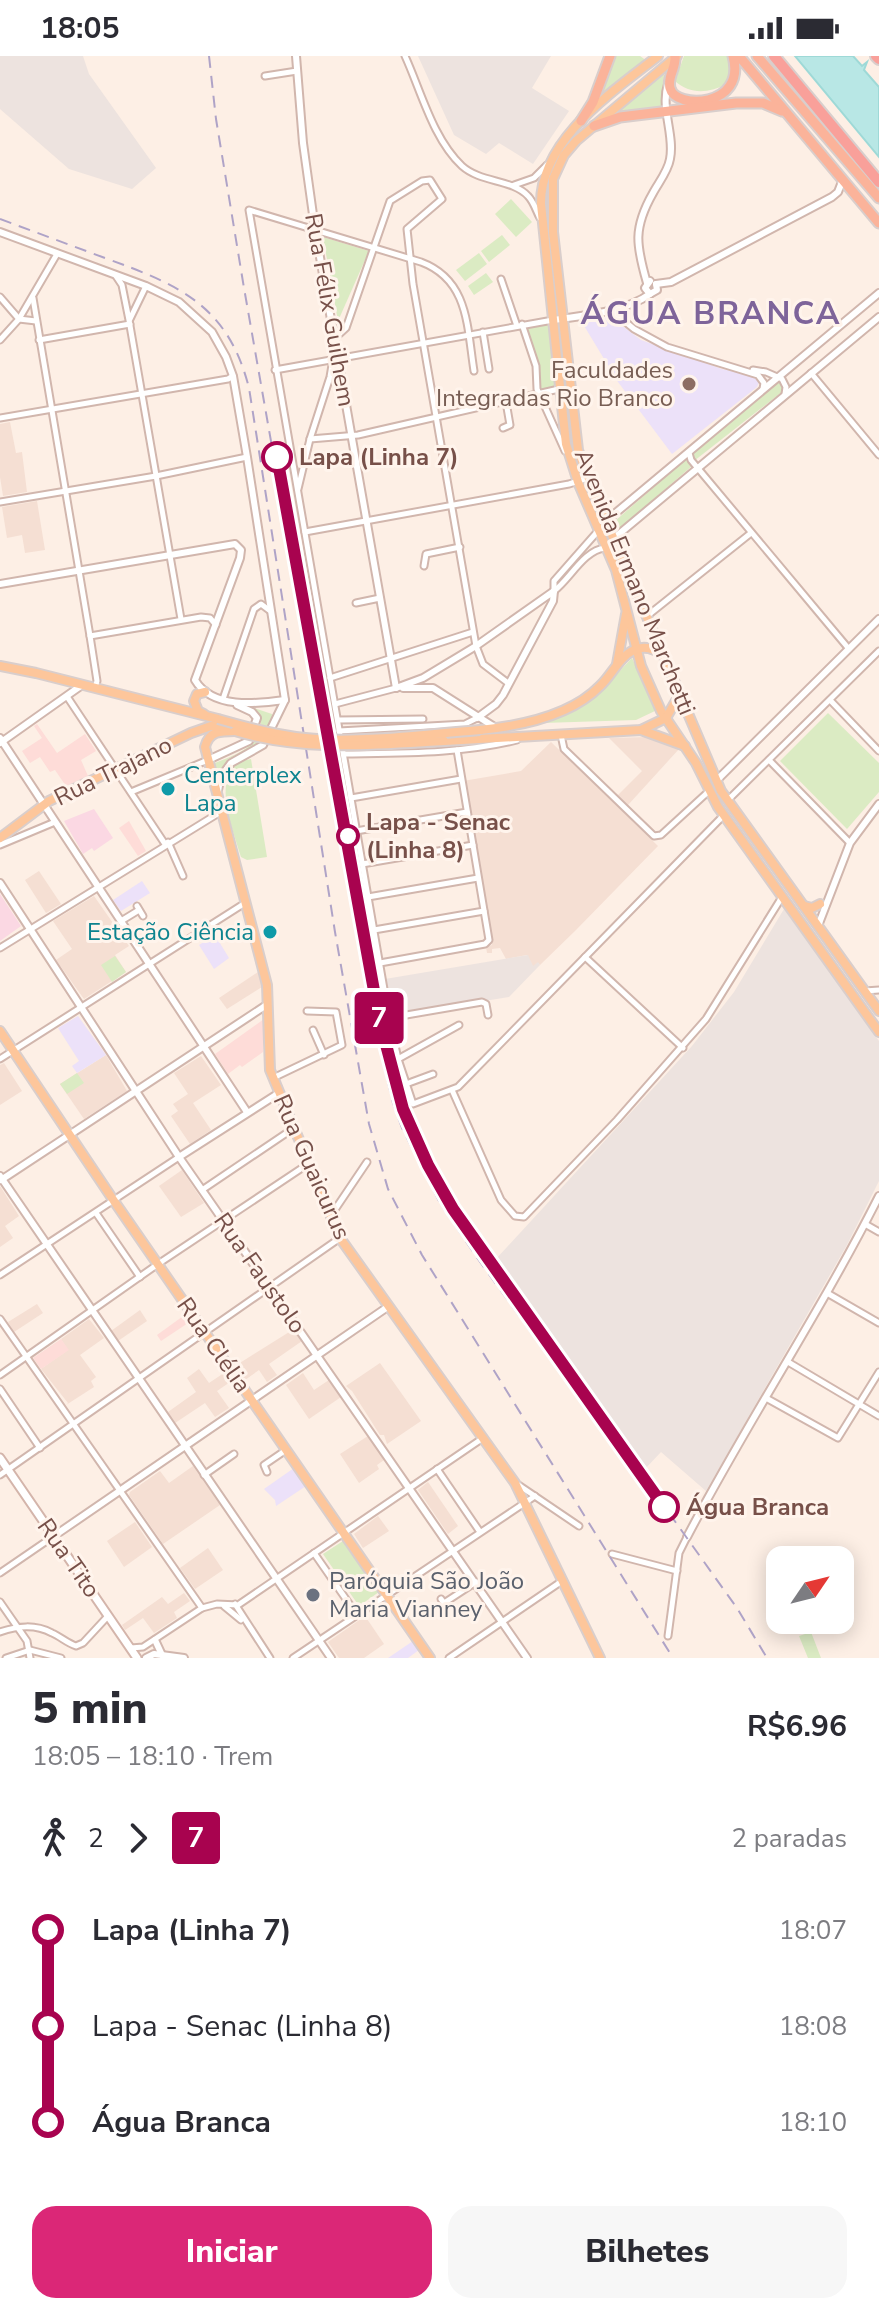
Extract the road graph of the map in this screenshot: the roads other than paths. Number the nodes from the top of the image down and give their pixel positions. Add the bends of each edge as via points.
1 (296, 56) edge
2 (405, 56) edge
3 (610, 56) edge
4 (658, 56) edge
5 (733, 56) edge
6 (739, 56) edge
7 (757, 56) edge
8 (774, 56) edge
9 (676, 57) edge
10 (297, 71) junction
11 (265, 76) dead end
12 (669, 83) junction
13 (667, 112) junction
14 (786, 113) junction
15 (581, 121) junction
16 (594, 126) junction
17 (547, 165) junction
18 (843, 179) junction
19 (879, 182) edge
20 (509, 186) junction
21 (879, 198) edge
22 (879, 223) edge
23 (543, 225) junction
24 (315, 229) junction
25 (0, 232) edge
26 (374, 247) junction
27 (57, 254) junction
28 (410, 260) junction
29 (115, 275) junction
30 (501, 279) dead end
31 (651, 284) junction
32 (146, 286) junction
33 (879, 293) edge
34 (650, 294) junction
35 (0, 297) edge
36 (33, 298) junction
37 (628, 305) junction
38 (612, 310) junction
39 (879, 317) edge
40 (19, 319) junction
41 (559, 319) junction
42 (36, 321) junction
43 (130, 322) junction
44 (519, 325) junction
45 (483, 332) junction
46 (468, 335) junction
47 (335, 338) junction
48 (0, 340) edge
49 (39, 340) junction
50 (425, 342) junction
51 (336, 358) junction
52 (797, 359) junction
53 (786, 368) junction
54 (489, 369) dead end
55 (275, 370) junction
56 (748, 370) junction
57 (474, 371) dead end
58 (811, 373) junction
59 (233, 376) junction
60 (778, 376) junction
61 (330, 377) junction
62 (342, 377) junction
63 (799, 383) junction
64 (559, 389) junction
65 (762, 391) junction
66 (141, 394) junction
67 (785, 394) junction
68 (540, 395) junction
69 (506, 402) junction
70 (51, 408) junction
71 (0, 418) edge
72 (437, 418) junction
73 (503, 428) dead end
74 (351, 436) junction
75 (310, 439) junction
76 (689, 453) junction
77 (879, 455) edge
78 (247, 457) junction
79 (570, 459) junction
80 (700, 465) junction
81 (156, 476) junction
82 (588, 478) junction
83 (578, 482) junction
84 (66, 491) junction
85 (297, 491) junction
86 (0, 502) edge
87 (453, 505) junction
88 (606, 521) junction
89 (366, 522) junction
90 (598, 531) junction
91 (305, 532) junction
92 (751, 533) junction
93 (613, 539) junction
94 (460, 547) junction
95 (605, 548) junction
96 (171, 554) junction
97 (424, 566) dead end
98 (79, 571) junction
99 (1, 582) edge
100 (554, 591) junction
101 (380, 598) junction
102 (356, 603) dead end
103 (627, 606) junction
104 (273, 613) junction
105 (647, 616) junction
106 (181, 619) junction
107 (879, 619) edge
108 (216, 625) junction
109 (473, 632) junction
110 (90, 636) junction
111 (476, 646) junction
112 (636, 649) junction
113 (849, 649) junction
114 (879, 651) edge
115 (664, 654) junction
116 (392, 660) junction
117 (616, 665) junction
118 (0, 666) edge
119 (330, 678) junction
120 (508, 683) junction
121 (82, 685) junction
122 (94, 688) junction
123 (396, 688) junction
124 (205, 692) junction
125 (680, 694) junction
126 (68, 698) junction
127 (226, 700) junction
128 (285, 700) junction
129 (830, 700) junction
130 (335, 704) junction
131 (477, 718) junction
132 (666, 718) junction
133 (423, 719) dead end
134 (338, 720) junction
135 (210, 726) junction
136 (497, 728) junction
137 (641, 730) junction
138 (339, 731) junction
139 (561, 735) junction
140 (526, 738) junction
141 (879, 740) edge
142 (1, 741) edge
143 (874, 745) junction
144 (685, 747) junction
145 (457, 750) junction
146 (879, 751) edge
147 (344, 754) junction
148 (208, 760) junction
149 (769, 760) junction
150 (116, 769) junction
151 (461, 779) junction
152 (717, 780) junction
153 (709, 790) junction
154 (131, 792) junction
155 (217, 793) junction
156 (351, 798) junction
157 (727, 801) junction
158 (879, 804) edge
159 (44, 805) junction
160 (222, 811) junction
161 (467, 812) junction
162 (724, 815) junction
163 (55, 822) junction
164 (356, 831) junction
165 (0, 838) edge
166 (167, 843) junction
167 (850, 843) junction
168 (0, 845) edge
169 (473, 845) junction
170 (362, 864) junction
171 (183, 876) dead end
172 (478, 878) junction
173 (0, 883) edge
174 (97, 887) junction
175 (831, 888) junction
176 (368, 897) junction
177 (782, 897) junction
178 (245, 903) junction
179 (820, 904) junction
180 (804, 906) junction
181 (139, 910) dead end
182 (484, 911) junction
183 (120, 922) junction
184 (815, 923) junction
185 (30, 929) junction
186 (374, 930) junction
187 (807, 932) junction
188 (0, 948) edge
189 (585, 957) junction
190 (380, 963) junction
191 (148, 964) junction
192 (864, 990) junction
193 (879, 990) edge
194 (268, 1004) junction
195 (81, 1007) junction
196 (878, 1008) edge
197 (307, 1011) dead end
198 (488, 1015) dead end
199 (389, 1018) junction
200 (459, 1025) dead end
201 (313, 1030) dead end
202 (0, 1031) edge
203 (879, 1032) edge
204 (203, 1048) junction
205 (683, 1048) junction
206 (13, 1051) junction
207 (324, 1055) junction
208 (0, 1059) edge
209 (398, 1059) junction
210 (433, 1074) dead end
211 (273, 1078) junction
212 (406, 1084) junction
213 (452, 1090) junction
214 (136, 1091) junction
215 (279, 1093) junction
216 (247, 1112) junction
217 (295, 1128) junction
218 (69, 1135) junction
219 (179, 1157) junction
220 (367, 1162) dead end
221 (309, 1163) junction
222 (1, 1179) edge
223 (202, 1190) junction
224 (879, 1196) edge
225 (114, 1201) junction
226 (96, 1213) junction
227 (331, 1215) junction
228 (223, 1221) junction
229 (865, 1224) junction
230 (879, 1232) edge
231 (340, 1238) junction
232 (46, 1245) junction
233 (158, 1264) junction
234 (0, 1275) edge
235 (140, 1277) junction
236 (270, 1287) junction
237 (827, 1293) junction
238 (389, 1306) junction
239 (92, 1311) junction
240 (0, 1319) edge
241 (879, 1323) edge
242 (206, 1333) junction
243 (318, 1355) junction
244 (26, 1357) junction
245 (788, 1362) junction
246 (879, 1372) edge
247 (0, 1375) edge
248 (140, 1380) junction
249 (0, 1389) edge
250 (766, 1398) junction
251 (253, 1400) junction
252 (860, 1404) junction
253 (879, 1416) edge
254 (74, 1425) junction
255 (484, 1437) junction
256 (184, 1446) junction
257 (40, 1448) junction
258 (287, 1449) junction
259 (234, 1454) dead end
260 (0, 1458) edge
261 (8, 1469) junction
262 (437, 1469) junction
263 (267, 1472) dead end
264 (0, 1475) edge
265 (204, 1475) junction
266 (515, 1483) junction
267 (410, 1487) junction
268 (120, 1491) junction
269 (535, 1496) junction
270 (525, 1502) junction
271 (579, 1526) dead end
272 (344, 1532) junction
273 (480, 1532) junction
274 (54, 1536) junction
275 (687, 1537) joint
276 (454, 1550) junction
277 (314, 1553) junction
278 (612, 1554) dead end
279 (677, 1571) junction
280 (0, 1573) edge
281 (276, 1578) junction
282 (562, 1581) junction
283 (476, 1582) junction
284 (387, 1595) junction
285 (441, 1599) dead end
286 (0, 1602) edge
287 (219, 1604) junction
288 (235, 1604) junction
289 (202, 1608) junction
290 (108, 1615) junction
291 (357, 1615) junction
292 (503, 1621) junction
293 (246, 1624) junction
294 (17, 1626) junction
295 (0, 1632) edge
296 (668, 1636) dead end
297 (155, 1640) junction
298 (319, 1641) junction
299 (131, 1648) junction
300 (30, 1650) junction
301 (162, 1655) junction
302 (6, 1658) edge
303 (30, 1658) edge
304 (61, 1658) edge
305 (137, 1658) edge
306 (146, 1658) edge
307 (184, 1658) edge
308 (270, 1658) edge
309 (293, 1658) edge
310 (331, 1658) edge
311 (430, 1658) edge
312 (449, 1658) edge
313 (527, 1658) edge
314 (600, 1658) edge

1 - 10 street, Rua Félix Guilhem
2 - 20 street via 454,157 483,179
3 - 15 highway
4 - 15 main road, Avenida Ermano Marchetti
5 - 12 highway via 735,78 721,96 683,101 674,96
6 - 14 highway
7 - 21 highway
8 - 19 highway
9 - 12 highway
9 - 16 main road, Avenida Ermano Marchetti
10 - 11 street
10 - 24 street, Rua Félix Guilhem
12 - 13 street
13 - 14 highway via 754,102
13 - 16 highway
13 - 31 street via 669,163 641,215 637,242
14 - 18 highway
15 - 17 main road, Avenida Ermano Marchetti
16 - 41 main road, Avenida Ermano Marchetti via 570,148 553,179
17 - 20 street via 529,181
17 - 23 main road, Avenida Ermano Marchetti via 540,193
18 - 22 highway
18 - 31 street via 832,197 671,282
20 - 23 street via 530,198
23 - 41 main road, Avenida Ermano Marchetti
24 - 26 street
24 - 47 street, Rua Félix Guilhem
24 - 55 street via 248,211
25 - 27 street
26 - 28 street
26 - 28 street via 390,201 429,179 442,199 407,229
26 - 47 street via 346,328
27 - 29 street
27 - 36 street
28 - 46 street via 435,267 451,281
28 - 50 street
29 - 32 street
29 - 43 street
30 - 44 street
31 - 34 street
31 - 34 street via 657,290
31 - 37 street
32 - 43 street
32 - 59 street via 179,302 204,324
33 - 52 street
34 - 37 street
35 - 40 street
36 - 40 street
36 - 42 street
37 - 38 street
38 - 41 street
38 - 56 street via 667,347
39 - 58 street
40 - 42 street
40 - 48 street
41 - 44 street
41 - 64 main road, Avenida Ermano Marchetti
41 - 82 main road, Avenida Ermano Marchetti via 578,450
42 - 49 street
43 - 49 street
43 - 66 street
44 - 45 street
44 - 68 street via 536,366
45 - 46 street
45 - 54 street
46 - 50 street
46 - 57 street
47 - 51 street, Rua Félix Guilhem
49 - 70 street
50 - 51 street
50 - 72 street
51 - 55 street
51 - 61 street
51 - 62 street, Rua Félix Guilhem
52 - 53 street
52 - 58 street
53 - 60 street
53 - 63 street
55 - 85 street
56 - 60 street
56 - 65 street via 763,380
58 - 63 street
58 - 77 street
59 - 66 street
59 - 78 street
60 - 65 street
60 - 67 street
61 - 62 street
61 - 75 street
62 - 74 street, Rua Félix Guilhem
63 - 67 street
64 - 68 street
64 - 79 main road, Avenida Ermano Marchetti
65 - 76 street
66 - 70 street
66 - 81 street
67 - 80 street
68 - 69 street
68 - 79 street
69 - 72 street
69 - 73 street via 510,425
70 - 71 street
70 - 84 street
72 - 74 street
72 - 87 street
74 - 75 street
74 - 89 street, Rua Félix Guilhem
75 - 85 street
76 - 80 street
76 - 88 street
78 - 81 street
78 - 104 street
79 - 83 main road, Avenida Ermano Marchetti
80 - 92 street
80 - 93 street
81 - 84 street
81 - 96 street
82 - 83 street
82 - 88 main road, Avenida Ermano Marchetti
83 - 87 street
83 - 90 main road, Avenida Ermano Marchetti
84 - 86 street
84 - 98 street
85 - 91 street
87 - 89 street
87 - 94 street
88 - 93 main road, Avenida Ermano Marchetti
89 - 91 street
89 - 101 street, Rua Félix Guilhem
90 - 95 main road, Avenida Ermano Marchetti
90 - 100 street via 554,581
91 - 119 street
92 - 105 street
92 - 113 street
93 - 105 main road, Avenida Ermano Marchetti
94 - 97 street via 426,554
94 - 109 street
95 - 100 street via 591,554
95 - 103 main road, Avenida Ermano Marchetti
96 - 98 street
96 - 106 street
96 - 108 street via 235,544 241,552
98 - 99 street
98 - 110 street
100 - 111 street
100 - 120 street
101 - 102 street
101 - 116 street, Rua Félix Guilhem
103 - 112 main road, Avenida Ermano Marchetti
103 - 117 main road
104 - 127 street via 263,604 254,609
104 - 128 street
105 - 115 main road, Avenida Ermano Marchetti
106 - 108 street via 206,617
106 - 110 street
107 - 113 street
108 - 124 street via 195,680
109 - 111 street
109 - 116 street
110 - 122 street
111 - 120 street via 483,664
111 - 123 street
112 - 115 main road
112 - 117 main road
112 - 132 main road, Avenida Ermano Marchetti
113 - 152 street
114 - 129 street
115 - 125 main road, Avenida Ermano Marchetti
116 - 119 street
116 - 123 street, Rua Félix Guilhem
117 - 136 main road via 600,687 574,706
118 - 121 main road
119 - 130 street
120 - 131 street via 496,704
121 - 122 main road
121 - 126 street
122 - 135 main road via 181,711
123 - 130 street
123 - 131 street via 433,688
124 - 127 street
124 - 135 main road, Rua Guaicurus via 196,695 194,703
125 - 132 main road
125 - 152 main road, Avenida Ermano Marchetti
126 - 142 street
126 - 150 street
127 - 128 street
127 - 148 street via 252,712 258,723 249,741
128 - 155 street via 265,741 231,763
129 - 143 street
129 - 149 street
130 - 134 street
131 - 136 street
131 - 138 street via 465,724
132 - 137 main road
132 - 144 main road, Avenida Ermano Marchetti
133 - 134 street
134 - 138 street
135 - 136 main road, bridge via 218,719 317,739
135 - 140 main road, bridge via 274,741 327,746
135 - 148 main road, Rua Guaicurus
135 - 150 main road, Rua Trajano
137 - 139 main road
137 - 144 main road
138 - 147 street
139 - 140 main road
139 - 153 street via 564,749 656,837
140 - 145 street
141 - 143 street
142 - 159 street
143 - 146 street
144 - 153 main road, Avenida Ermano Marchetti
145 - 147 street
145 - 151 street
147 - 156 street
148 - 154 street
148 - 155 main road, Rua Guaicurus
149 - 157 street
149 - 167 street
150 - 154 street
150 - 159 main road, Rua Trajano
151 - 156 street
151 - 161 street
152 - 157 main road, Avenida Ermano Marchetti
153 - 162 main road, Avenida Ermano Marchetti
154 - 166 street
155 - 160 main road, Rua Guaicurus
156 - 164 street
157 - 180 main road, Avenida Ermano Marchetti
158 - 167 street
159 - 163 street
159 - 165 main road, Rua Trajano
160 - 166 street
160 - 178 main road, Rua Guaicurus
161 - 164 street
161 - 169 street
162 - 177 main road, Avenida Ermano Marchetti
162 - 189 street
163 - 168 street
163 - 174 street
164 - 170 street
166 - 171 street
166 - 174 street
167 - 175 street
169 - 170 street
169 - 172 street
170 - 176 street
172 - 176 street
172 - 182 street
173 - 185 street, Rua Faustolo
174 - 183 street
174 - 185 street
175 - 179 street
175 - 184 street
176 - 186 street
177 - 187 main road, Avenida Ermano Marchetti
177 - 205 street
178 - 191 street
178 - 194 main road, Rua Guaicurus
179 - 180 main road
179 - 184 street
180 - 184 main road, Avenida Ermano Marchetti
181 - 183 street
182 - 186 street
182 - 190 street via 489,938 485,944
183 - 191 street
184 - 187 street
184 - 192 main road, Avenida Ermano Marchetti
185 - 188 street
185 - 195 street, Rua Faustolo
186 - 190 street
187 - 203 main road, Avenida Ermano Marchetti
189 - 205 street
189 - 213 street
190 - 199 street
191 - 195 street
191 - 204 street
192 - 193 street
192 - 196 main road, Avenida Ermano Marchetti
194 - 204 street
194 - 211 main road, Rua Guaicurus
195 - 206 street
195 - 214 street, Rua Faustolo
197 - 207 street via 338,1015 343,1043
198 - 199 street via 482,1002
199 - 209 street
200 - 209 street
201 - 207 street
202 - 206 main road, Rua Clélia
204 - 214 street
204 - 216 street
205 - 213 street via 521,1218 501,1200
206 - 208 street
206 - 218 main road, Rua Clélia
207 - 211 street
209 - 212 street
210 - 212 street
211 - 215 main road, Rua Guaicurus
212 - 213 street via 416,1105
214 - 218 street
214 - 219 street, Rua Faustolo
215 - 216 street
215 - 217 main road, Rua Guaicurus
216 - 219 street
217 - 221 main road, Rua Guaicurus
217 - 223 street
218 - 222 street
218 - 225 main road, Rua Clélia
219 - 223 street, Rua Faustolo
219 - 225 street
220 - 227 street
221 - 227 main road, Rua Guaicurus
221 - 228 street
222 - 232 street
223 - 228 street, Rua Faustolo
224 - 229 street
225 - 226 street
225 - 233 main road, Rua Clélia
226 - 232 street
226 - 235 street
227 - 231 main road, Rua Guaicurus
228 - 233 street
228 - 236 street, Rua Faustolo
229 - 230 street
229 - 237 street
231 - 236 street
231 - 238 main road, Rua Guaicurus
232 - 234 street
232 - 239 street
233 - 235 street
233 - 242 main road, Rua Clélia
235 - 239 street
236 - 242 street
236 - 243 street, Rua Faustolo
237 - 241 street
237 - 245 street
238 - 243 street
238 - 255 main road, Rua Guaicurus
239 - 244 street
239 - 248 street
240 - 244 street
242 - 248 street
242 - 251 main road, Rua Clélia
243 - 251 street
243 - 267 street, Rua Faustolo
244 - 247 street
244 - 254 street
245 - 250 street
245 - 252 street
246 - 252 street
248 - 254 street
248 - 256 street
249 - 257 street
250 - 252 street via 837,1438
250 - 275 street
251 - 256 street
251 - 258 main road, Rua Clélia
252 - 253 street
254 - 257 street
254 - 268 street
255 - 262 street
255 - 266 main road, Rua Guaicurus
256 - 265 street
256 - 268 street
257 - 261 street
258 - 263 street via 264,1465
258 - 272 main road, Rua Clélia
259 - 265 street
260 - 261 main road, Rua Tito
261 - 264 street
261 - 274 main road, Rua Tito
262 - 267 street
262 - 273 street
265 - 281 street
266 - 269 street
266 - 270 main road, Rua Guaicurus
267 - 272 street
267 - 276 street, Rua Faustolo
268 - 274 street
268 - 289 street
269 - 270 street
269 - 271 street
270 - 273 street
270 - 282 main road, Rua Guaicurus
272 - 277 street
272 - 284 main road, Rua Clélia
273 - 276 street
274 - 280 street
274 - 290 main road, Rua Tito
275 - 279 street
276 - 283 street, Rua Faustolo
276 - 284 street
277 - 281 street
277 - 291 street
278 - 279 street
279 - 296 street
281 - 288 street
281 - 298 street
282 - 292 street
282 - 314 main road, Rua Guaicurus
283 - 285 street via 445,1603
283 - 292 street, Rua Faustolo
284 - 291 street
284 - 311 main road, Rua Clélia
286 - 294 street
287 - 288 street
287 - 289 street
287 - 293 street
288 - 293 street
289 - 297 street
290 - 294 street via 76,1646 49,1631
290 - 299 main road, Rua Tito
291 - 298 street
292 - 312 street
292 - 313 street, Rua Faustolo
293 - 308 street
294 - 295 street
294 - 300 street
297 - 299 street
297 - 301 street
298 - 309 street
298 - 310 street
299 - 305 main road, Rua Tito
300 - 302 street
300 - 303 street
300 - 304 street
301 - 306 street
301 - 307 street

